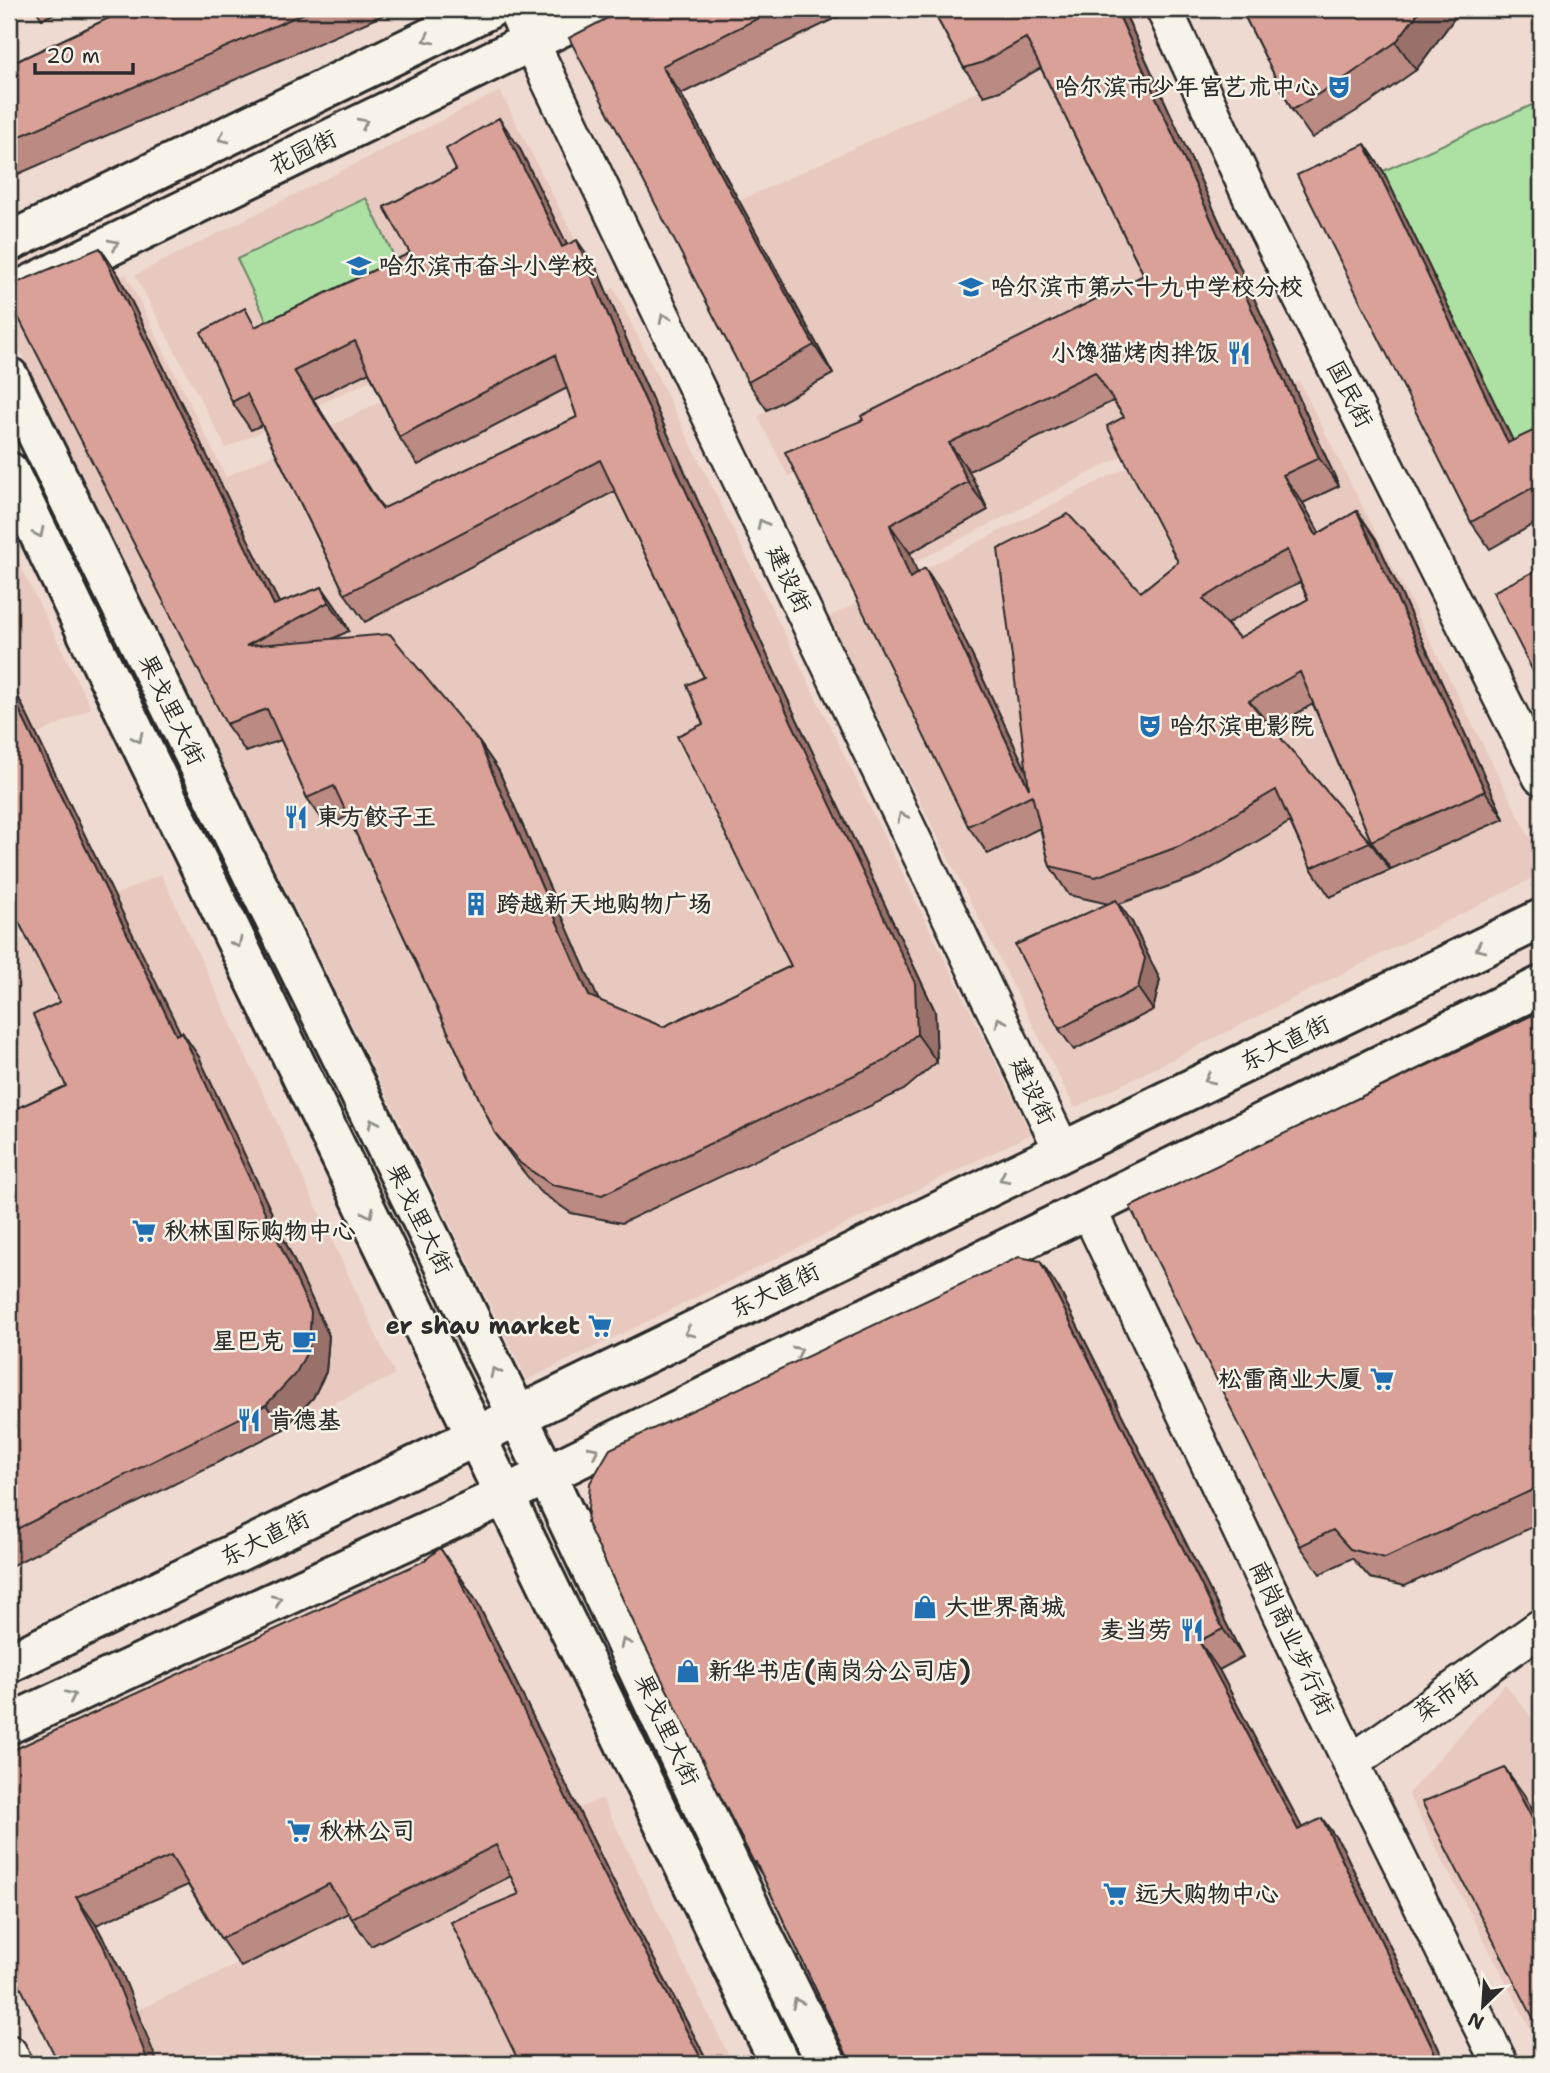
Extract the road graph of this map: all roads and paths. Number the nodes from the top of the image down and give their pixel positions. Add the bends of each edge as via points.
1 (489, 9) edge
2 (598, 9) edge
3 (1164, 9) edge
4 (523, 25) edge
5 (9, 242) edge
6 (9, 295) edge
7 (9, 377) edge
8 (9, 472) edge
9 (1541, 777) edge
10 (1541, 919) edge
11 (1541, 986) edge
12 (1062, 1150) junction
13 (1088, 1209) junction
14 (517, 1416) junction
15 (476, 1435) junction
16 (546, 1474) junction
17 (505, 1495) junction
18 (1541, 1627) edge
19 (9, 1663) edge
20 (9, 1724) edge
21 (1351, 1763) junction
22 (9, 2053) edge
23 (1495, 2063) edge
24 (14, 2064) edge
25 (780, 2064) edge
26 (827, 2064) edge

1 -> 5 main road, 花园街
2 - 4 main road, 花园街
3 - 9 street, 国民街 via 1256,208
6 -> 4 main road, 花园街
12 -> 4 street, 建设街
14 -> 7 main road, 果戈里大街
8 -> 15 main road, 果戈里大街
10 -> 12 main road, 东大直街
11 - 13 main road
12 -> 14 main road, 东大直街
16 -> 13 main road
13 - 21 street, 南岗商业步行街
14 - 15 main road, 东大直街
14 - 16 main road, 果戈里大街
15 - 17 main road, 果戈里大街
15 - 19 main road, 东大直街
16 - 17 main road
26 -> 16 main road, 果戈里大街
20 -> 17 main road
17 - 25 main road, 果戈里大街
18 - 21 street, 菜市街
21 - 23 street, 南岗商业步行街
22 - 24 street

